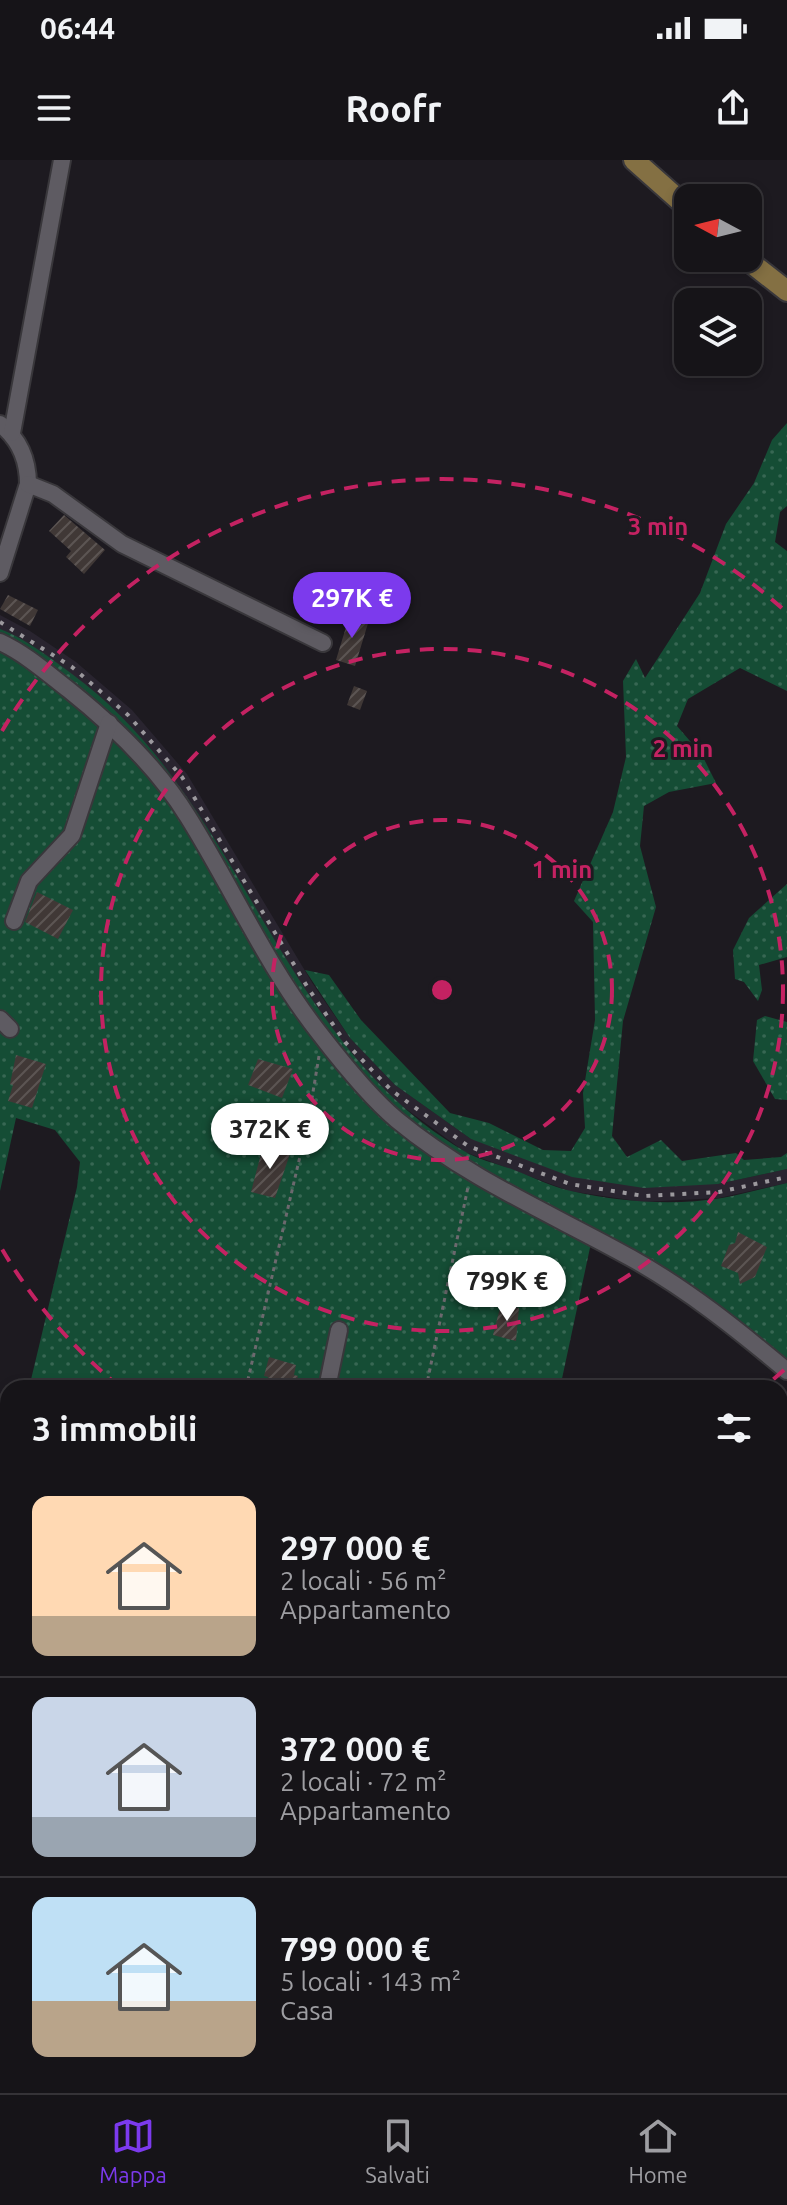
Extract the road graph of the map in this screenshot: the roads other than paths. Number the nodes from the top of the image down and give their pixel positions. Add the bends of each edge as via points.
1 (62, 160) edge
2 (634, 160) edge
3 (674, 196) edge
4 (762, 271) edge
5 (787, 291) edge
6 (6, 428) edge
7 (28, 484) junction
8 (6, 535) edge
9 (0, 573) edge
10 (0, 642) edge
11 (323, 643) dead end
12 (109, 723) junction
13 (14, 921) dead end
14 (339, 1330) dead end
15 (787, 1371) edge
16 (329, 1380) edge

1 - 6 street
2 - 3 main road
4 - 5 main road
6 - 7 street via 19,443
7 - 8 street
7 - 11 street via 53,494 122,544
8 - 9 street
10 - 12 street via 19,651
12 - 13 street via 72,835 29,881
12 - 15 street via 188,816 287,990 395,1118 471,1171 633,1259 702,1304
14 - 16 street

